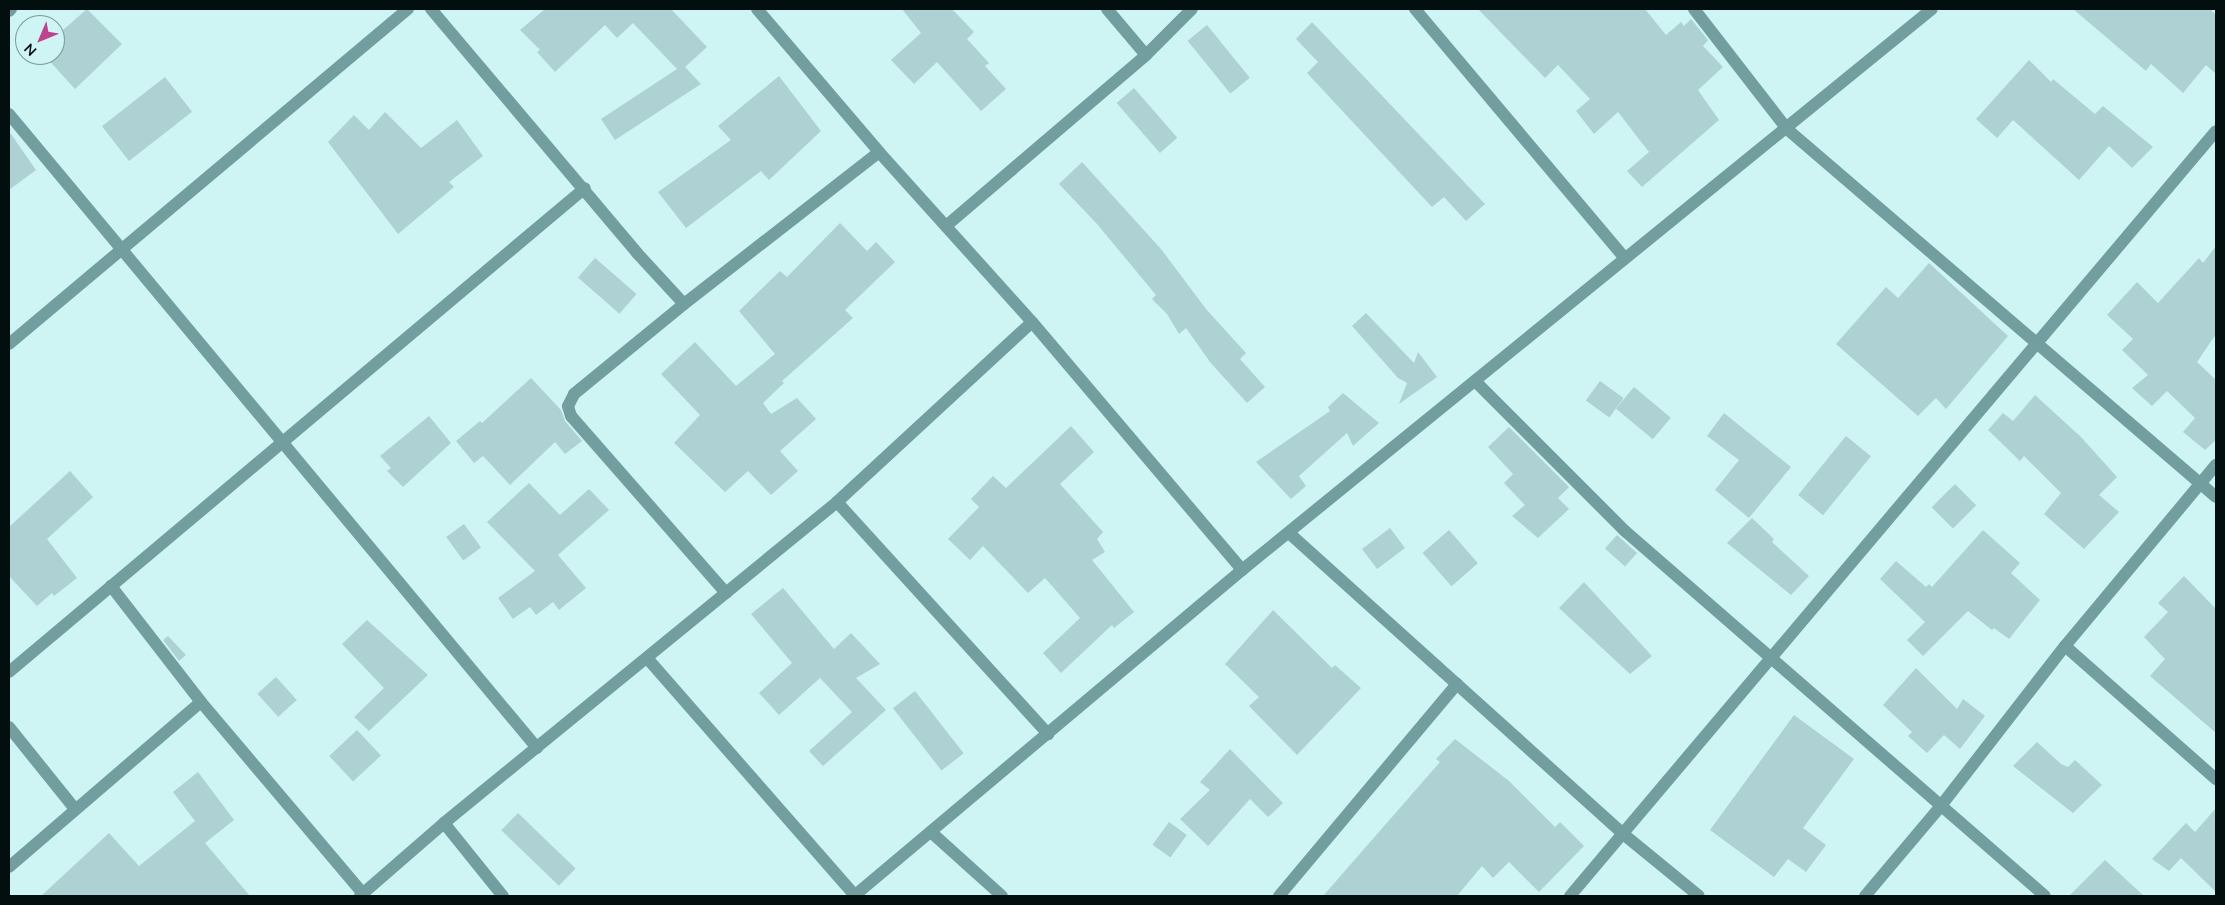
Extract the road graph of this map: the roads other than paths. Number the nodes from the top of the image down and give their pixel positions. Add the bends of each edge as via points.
1 (408, 9) edge
2 (432, 9) edge
3 (757, 9) edge
4 (1107, 9) edge
5 (1192, 9) edge
6 (1415, 9) edge
7 (1694, 9) edge
8 (1932, 9) edge
9 (1146, 55) junction
10 (9, 114) edge
11 (1787, 129) junction
12 (2216, 131) edge
13 (879, 152) junction
14 (585, 188) junction
15 (946, 226) junction
16 (122, 249) junction
17 (1625, 258) junction
18 (684, 304) junction
19 (1032, 322) junction
20 (9, 344) edge
21 (2038, 346) junction
22 (1475, 381) junction
23 (282, 442) junction
24 (2216, 464) edge
25 (2200, 484) junction
26 (2216, 497) edge
27 (837, 502) junction
28 (1288, 533) junction
29 (1242, 570) junction
30 (111, 586) junction
31 (726, 593) junction
32 (2065, 646) junction
33 (647, 658) junction
34 (1769, 658) junction
35 (9, 672) edge
36 (1458, 684) junction
37 (201, 702) junction
38 (9, 727) edge
39 (1048, 734) junction
40 (537, 748) junction
41 (2216, 779) edge
42 (1940, 807) junction
43 (76, 809) junction
44 (444, 823) junction
45 (932, 833) junction
46 (1622, 833) junction
47 (9, 867) edge
48 (362, 895) edge
49 (503, 896) edge
50 (855, 896) edge
51 (1002, 896) edge
52 (1279, 896) edge
53 (1570, 896) edge
54 (1699, 896) edge
55 (1866, 896) edge
56 (2045, 896) edge

1 - 16 street
2 - 14 street
3 - 13 street
4 - 9 street
5 - 9 street
6 - 17 street
7 - 11 street
8 - 11 street
9 - 15 street
10 - 16 street
11 - 17 street
11 - 21 street
12 - 21 street
13 - 15 street
13 - 18 street
14 - 18 street via 637,253
14 - 23 street
15 - 19 street
16 - 20 street
16 - 23 street
17 - 22 street
18 - 31 street via 574,394 568,406 571,416
19 - 27 street
19 - 29 street
21 - 25 street
21 - 34 street
22 - 28 street
22 - 34 street via 1624,531
23 - 30 street
23 - 40 street
24 - 25 street
25 - 26 street
25 - 32 street
27 - 31 street
27 - 39 street
28 - 29 street
28 - 36 street
29 - 39 street
30 - 35 street
30 - 37 street
31 - 33 street
32 - 41 street
32 - 42 street
33 - 40 street
33 - 50 street
34 - 42 street
34 - 46 street
36 - 46 street
36 - 52 street
37 - 43 street
37 - 48 street
38 - 43 street
39 - 45 street
40 - 44 street
42 - 55 street
42 - 56 street
43 - 47 street
44 - 48 street
44 - 49 street
45 - 50 street
45 - 51 street
46 - 53 street
46 - 54 street

